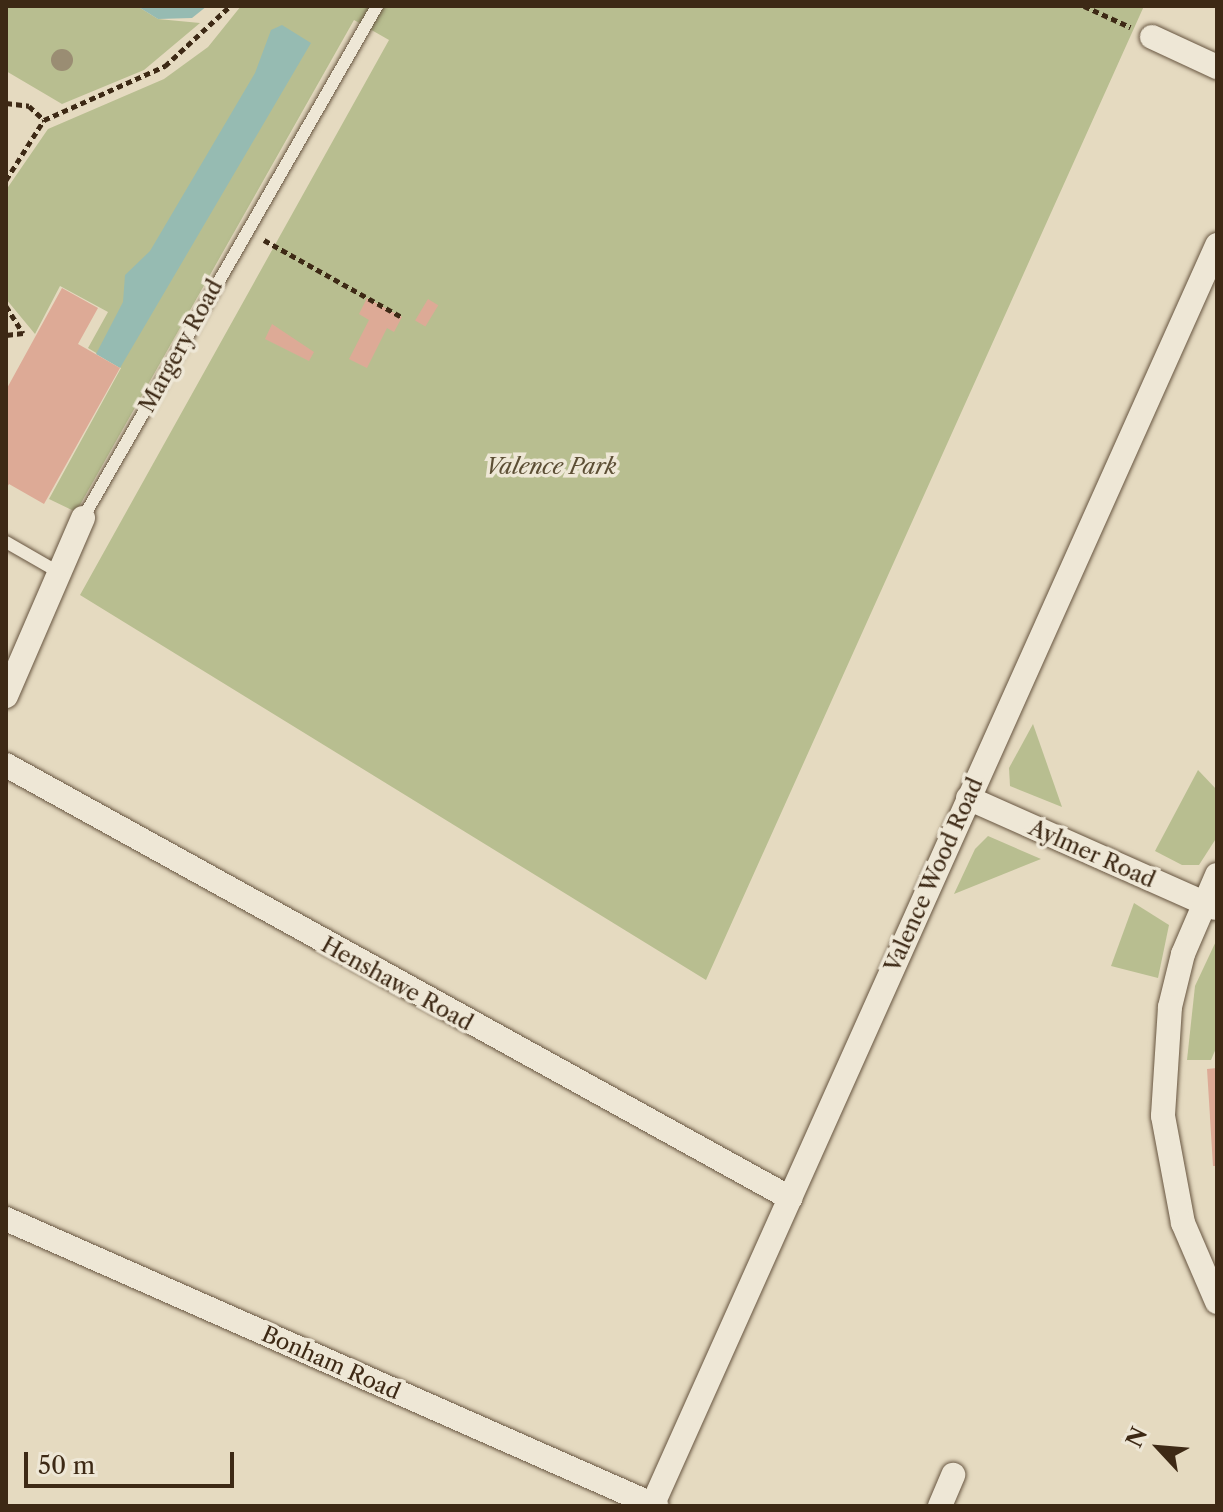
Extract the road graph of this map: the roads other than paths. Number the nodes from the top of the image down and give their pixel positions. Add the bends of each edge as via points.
1 (377, 6) edge
2 (1152, 37) road end
3 (1217, 67) edge
4 (1217, 245) edge
5 (83, 518) joint
6 (6, 542) edge
7 (60, 573) junction
8 (6, 696) edge
9 (6, 765) edge
10 (968, 798) junction
11 (1217, 875) edge
12 (1210, 906) edge
13 (790, 1198) junction
14 (6, 1219) edge
15 (1217, 1302) edge
16 (953, 1475) dead end
17 (653, 1506) edge
18 (940, 1506) edge

1 - 5 lane, Margery Road
2 - 3 street
4 - 10 street, Valence Wood Road
5 - 7 street, Margery Road
6 - 7 lane
7 - 8 street, Margery Road
9 - 13 street, Henshawe Road
10 - 12 street, Aylmer Road
10 - 13 street, Valence Wood Road
11 - 12 street
12 - 15 street via 1170,1007 1163,1116 1183,1223
13 - 17 street, Valence Wood Road
14 - 17 street, Bonham Road
16 - 18 street

